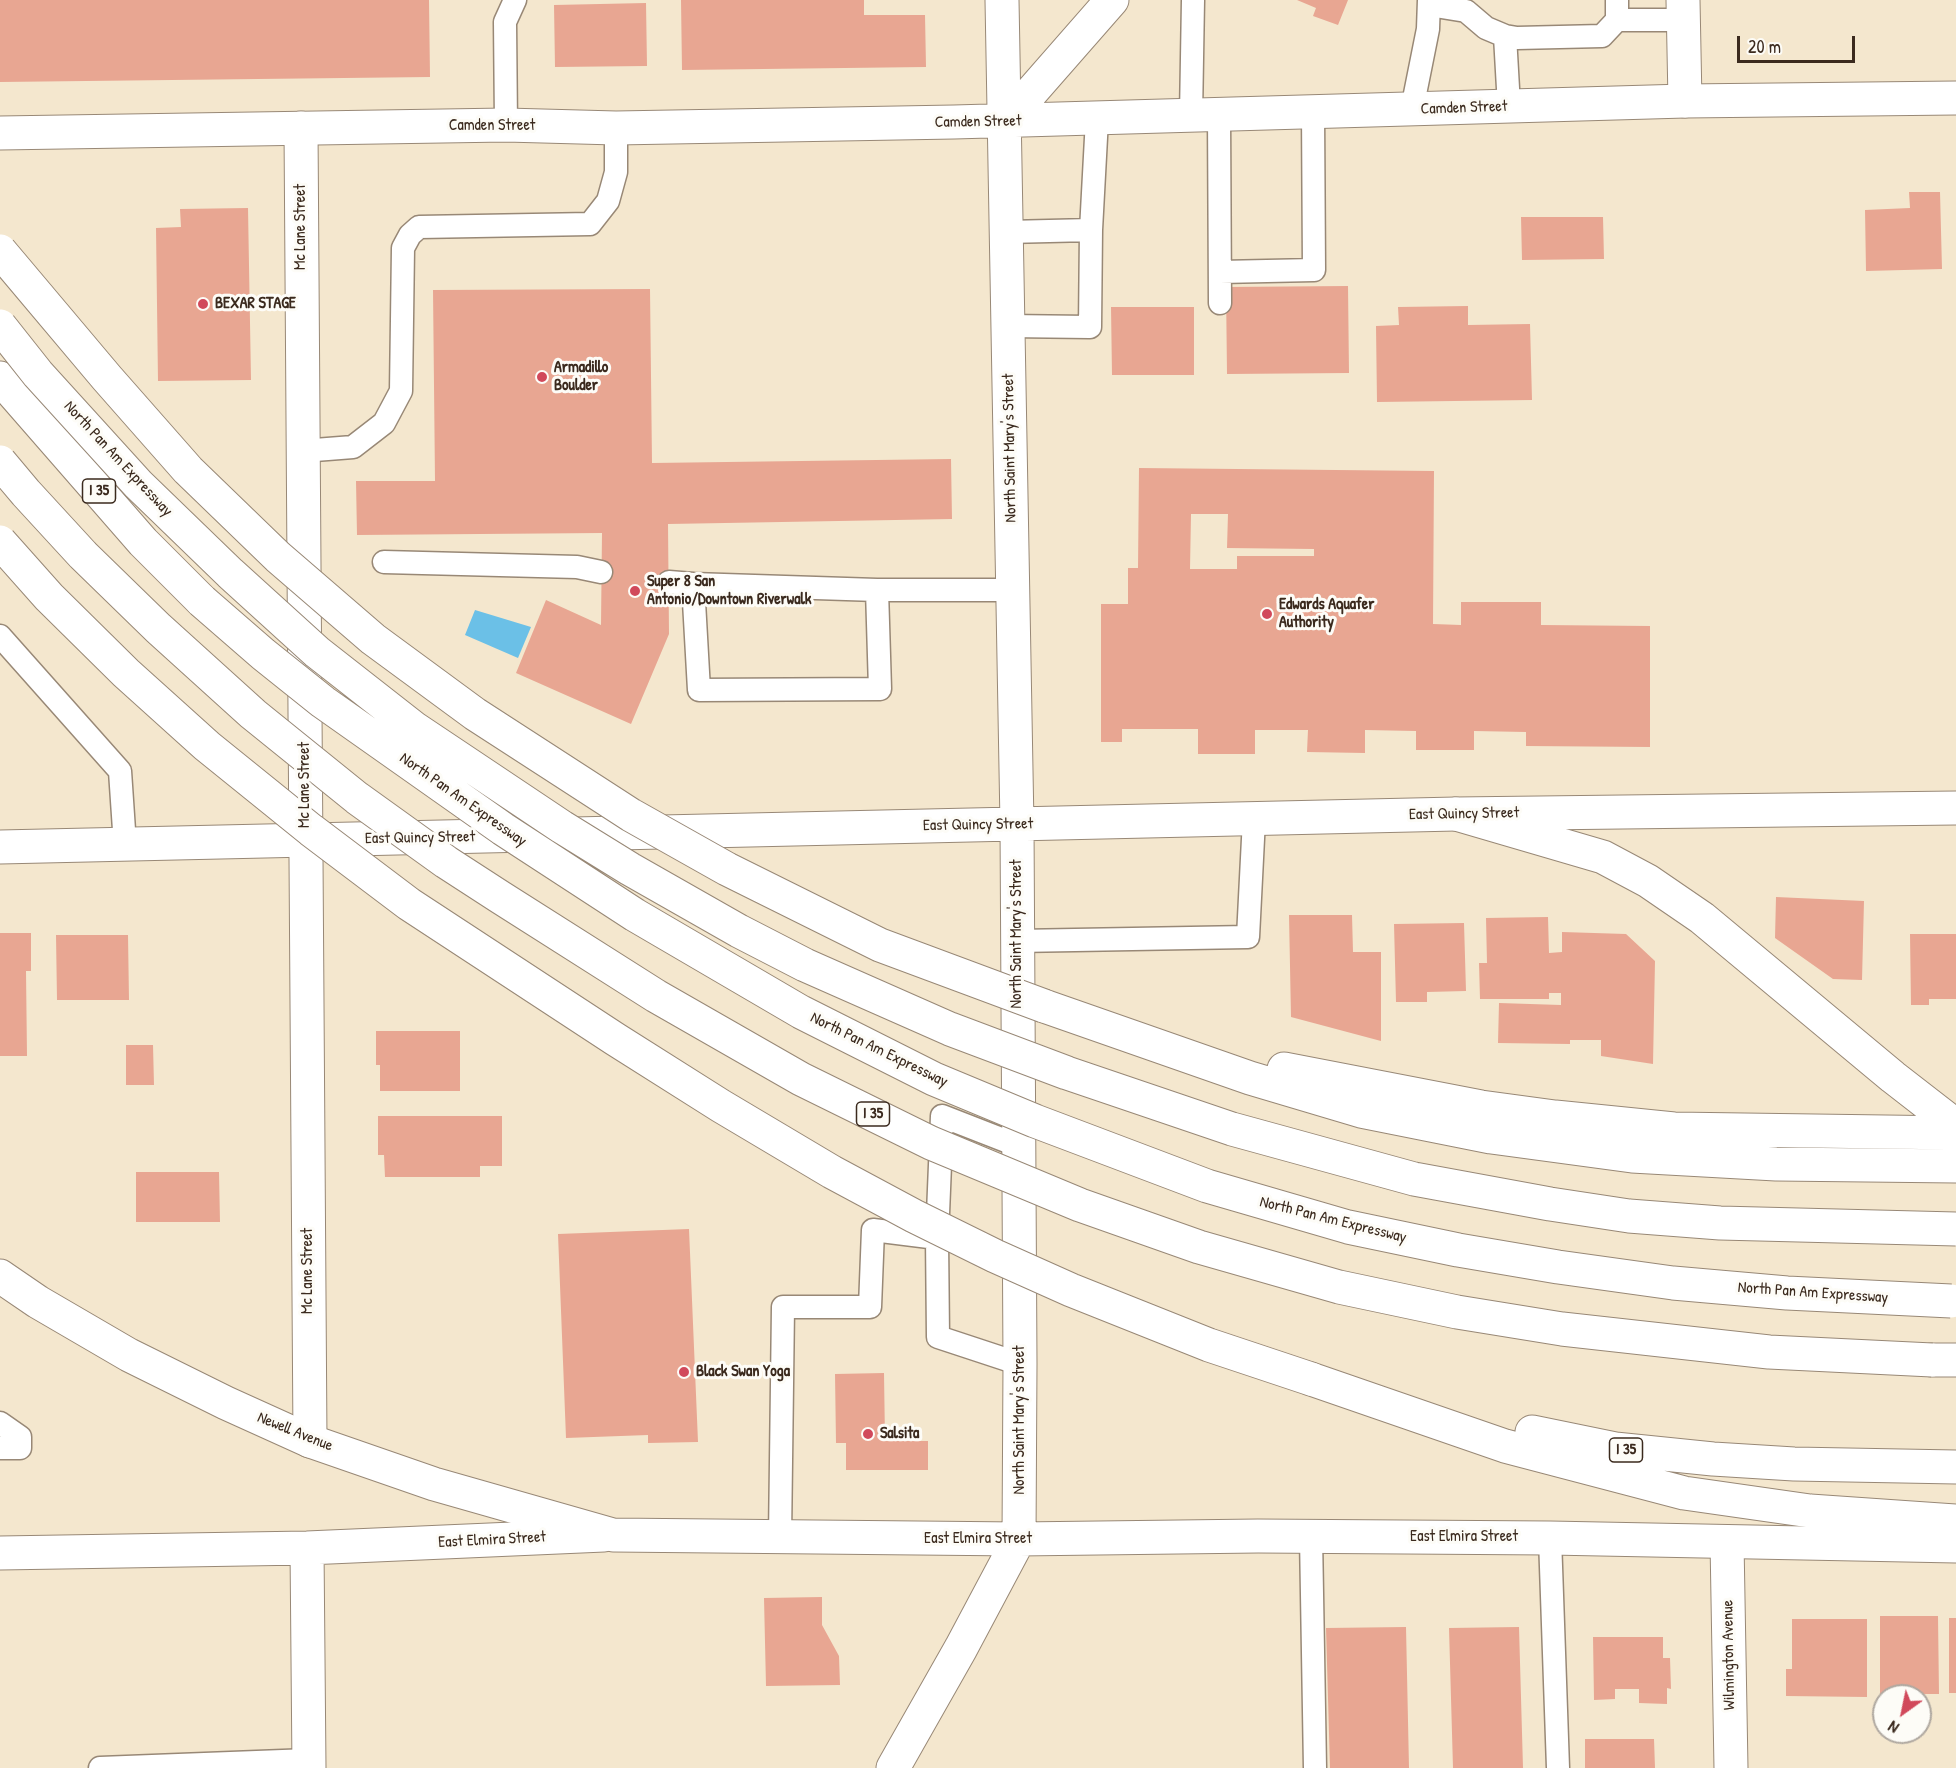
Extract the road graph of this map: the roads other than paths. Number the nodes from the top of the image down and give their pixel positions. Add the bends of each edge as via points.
1 (515, 0) edge
2 (1002, 0) edge
3 (1112, 0) edge
4 (1193, 0) edge
5 (1429, 2) edge
6 (1617, 10) edge
7 (1683, 10) edge
8 (1505, 36) junction
9 (1956, 98) edge
10 (1685, 101) junction
11 (1509, 106) junction
12 (1412, 109) junction
13 (1314, 112) junction
14 (1205, 115) junction
15 (1097, 119) junction
16 (1005, 121) junction
17 (506, 125) junction
18 (301, 128) junction
19 (616, 128) junction
20 (0, 132) edge
21 (1091, 230) junction
22 (1007, 232) junction
23 (0, 251) edge
24 (1220, 272) junction
25 (1220, 303) dead end
26 (0, 326) edge
27 (1008, 326) junction
28 (0, 378) edge
29 (302, 451) junction
30 (0, 462) edge
31 (0, 542) edge
32 (384, 562) dead end
33 (601, 572) dead end
34 (669, 582) dead end
35 (693, 584) junction
36 (877, 590) junction
37 (1013, 590) junction
38 (0, 636) edge
39 (1956, 808) edge
40 (1456, 814) junction
41 (1254, 819) junction
42 (1017, 824) junction
43 (305, 840) junction
44 (125, 845) junction
45 (0, 848) edge
46 (1017, 941) junction
47 (1044, 1006) junction
48 (1956, 1126) edge
49 (1956, 1133) edge
50 (1019, 1146) junction
51 (1956, 1166) edge
52 (1956, 1228) edge
53 (937, 1238) junction
54 (0, 1276) edge
55 (1954, 1301) edge
56 (1944, 1360) edge
57 (1020, 1364) junction
58 (1311, 1379) junction
59 (0, 1423) edge
60 (310, 1441) junction
61 (0, 1448) edge
62 (1956, 1467) edge
63 (1956, 1521) edge
64 (613, 1535) junction
65 (1311, 1536) junction
66 (780, 1538) junction
67 (1550, 1538) junction
68 (1019, 1539) junction
69 (1727, 1542) junction
70 (1956, 1546) edge
71 (307, 1548) junction
72 (0, 1553) edge
73 (309, 1764) edge
74 (100, 1768) edge
75 (893, 1768) edge
76 (1315, 1768) edge
77 (1558, 1768) edge
78 (1731, 1768) edge

1 - 17 lane via 505,22
2 - 16 main road, North Saint Mary's Street
3 - 16 main road
4 - 14 lane
5 - 8 lane via 1466,11 1486,28
5 - 12 lane via 1428,29
6 - 7 lane
6 - 8 lane via 1602,36
7 - 10 main road
8 - 11 lane
9 - 10 main road, Camden Street
10 - 11 main road, Camden Street
11 - 12 main road, Camden Street
12 - 13 main road, Camden Street
13 - 14 main road, Camden Street
13 - 24 lane via 1314,270
14 - 15 main road, Camden Street
14 - 24 lane
15 - 16 main road, Camden Street
15 - 21 lane
16 - 19 main road, Camden Street
16 - 22 main road, North Saint Mary's Street
17 - 18 main road, Camden Street
17 - 19 main road, Camden Street
18 - 20 main road, Camden Street
18 - 29 main road, Mc Lane Street
19 - 29 lane via 616,172 608,201 590,225 419,227 410,235 403,248 401,391 384,423 353,447
21 - 22 lane
21 - 27 lane via 1090,327
22 - 27 main road, North Saint Mary's Street
23 - 47 main road, bridge via 188,470 270,549 373,639 475,714 631,815 727,869 880,945
24 - 25 lane
26 - 52 main road, North Pan Am Expressway, bridge via 138,484 317,652 414,728 483,775 630,869 805,965 961,1033 1067,1073 1232,1129 1414,1179 1629,1216 1720,1223
27 - 37 main road, North Saint Mary's Street
28 - 55 main road, North Pan Am Expressway / I 35, bridge via 143,542 202,601 323,702 503,829 635,915 811,1017 934,1078 1207,1186 1348,1227 1558,1268 1673,1283
29 - 43 main road, Mc Lane Street
30 - 56 main road, I 35, bridge via 83,555 158,628 253,714 357,798 491,891 656,996 801,1079 931,1143 1080,1205 1199,1247 1339,1287 1562,1329 1769,1352
31 - 58 main road, I 35, bridge via 126,673 207,746 409,904 605,1033 832,1172 995,1256 1209,1345
32 - 33 lane via 577,567
34 - 35 lane
35 - 36 lane
35 - 36 lane via 699,690 880,689
36 - 37 lane
37 - 42 main road, North Saint Mary's Street
38 - 44 lane via 120,771
39 - 40 main road, East Quincy Street
40 - 41 main road, East Quincy Street
40 - 48 main road via 1603,857 1648,881 1702,918
41 - 42 main road, East Quincy Street
41 - 46 lane via 1248,937
42 - 43 main road, East Quincy Street
42 - 46 main road, North Saint Mary's Street
43 - 44 main road, East Quincy Street
43 - 60 main road, Mc Lane Street
44 - 45 main road, East Quincy Street
46 - 50 main road, North Saint Mary's Street
47 - 49 main road via 1269,1066 1555,1118 1674,1129
47 - 51 main road via 1250,1078 1361,1111 1491,1137 1632,1156 1776,1164
50 - 53 lane via 942,1116
50 - 57 main road, North Saint Mary's Street
53 - 57 lane via 938,1337
53 - 66 lane via 873,1230 870,1307 783,1307
54 - 60 main road, Newell Avenue via 129,1355
57 - 68 main road, North Saint Mary's Street
58 - 62 main road, I 35 via 1490,1424 1616,1449 1782,1463
58 - 63 main road via 1505,1446 1684,1494 1810,1511
59 - 61 lane via 20,1437 20,1448
60 - 64 main road, Newell Avenue via 434,1484
64 - 66 main road, East Elmira Street
64 - 71 main road, East Elmira Street
65 - 67 main road, East Elmira Street
65 - 68 main road, East Elmira Street
65 - 76 lane
66 - 68 main road, East Elmira Street
67 - 69 main road, East Elmira Street
67 - 77 lane
68 - 75 main road, North Saint Mary's Street
69 - 70 main road, East Elmira Street
69 - 78 main road, Wilmington Avenue
71 - 72 main road, East Elmira Street
71 - 73 main road
73 - 74 lane

